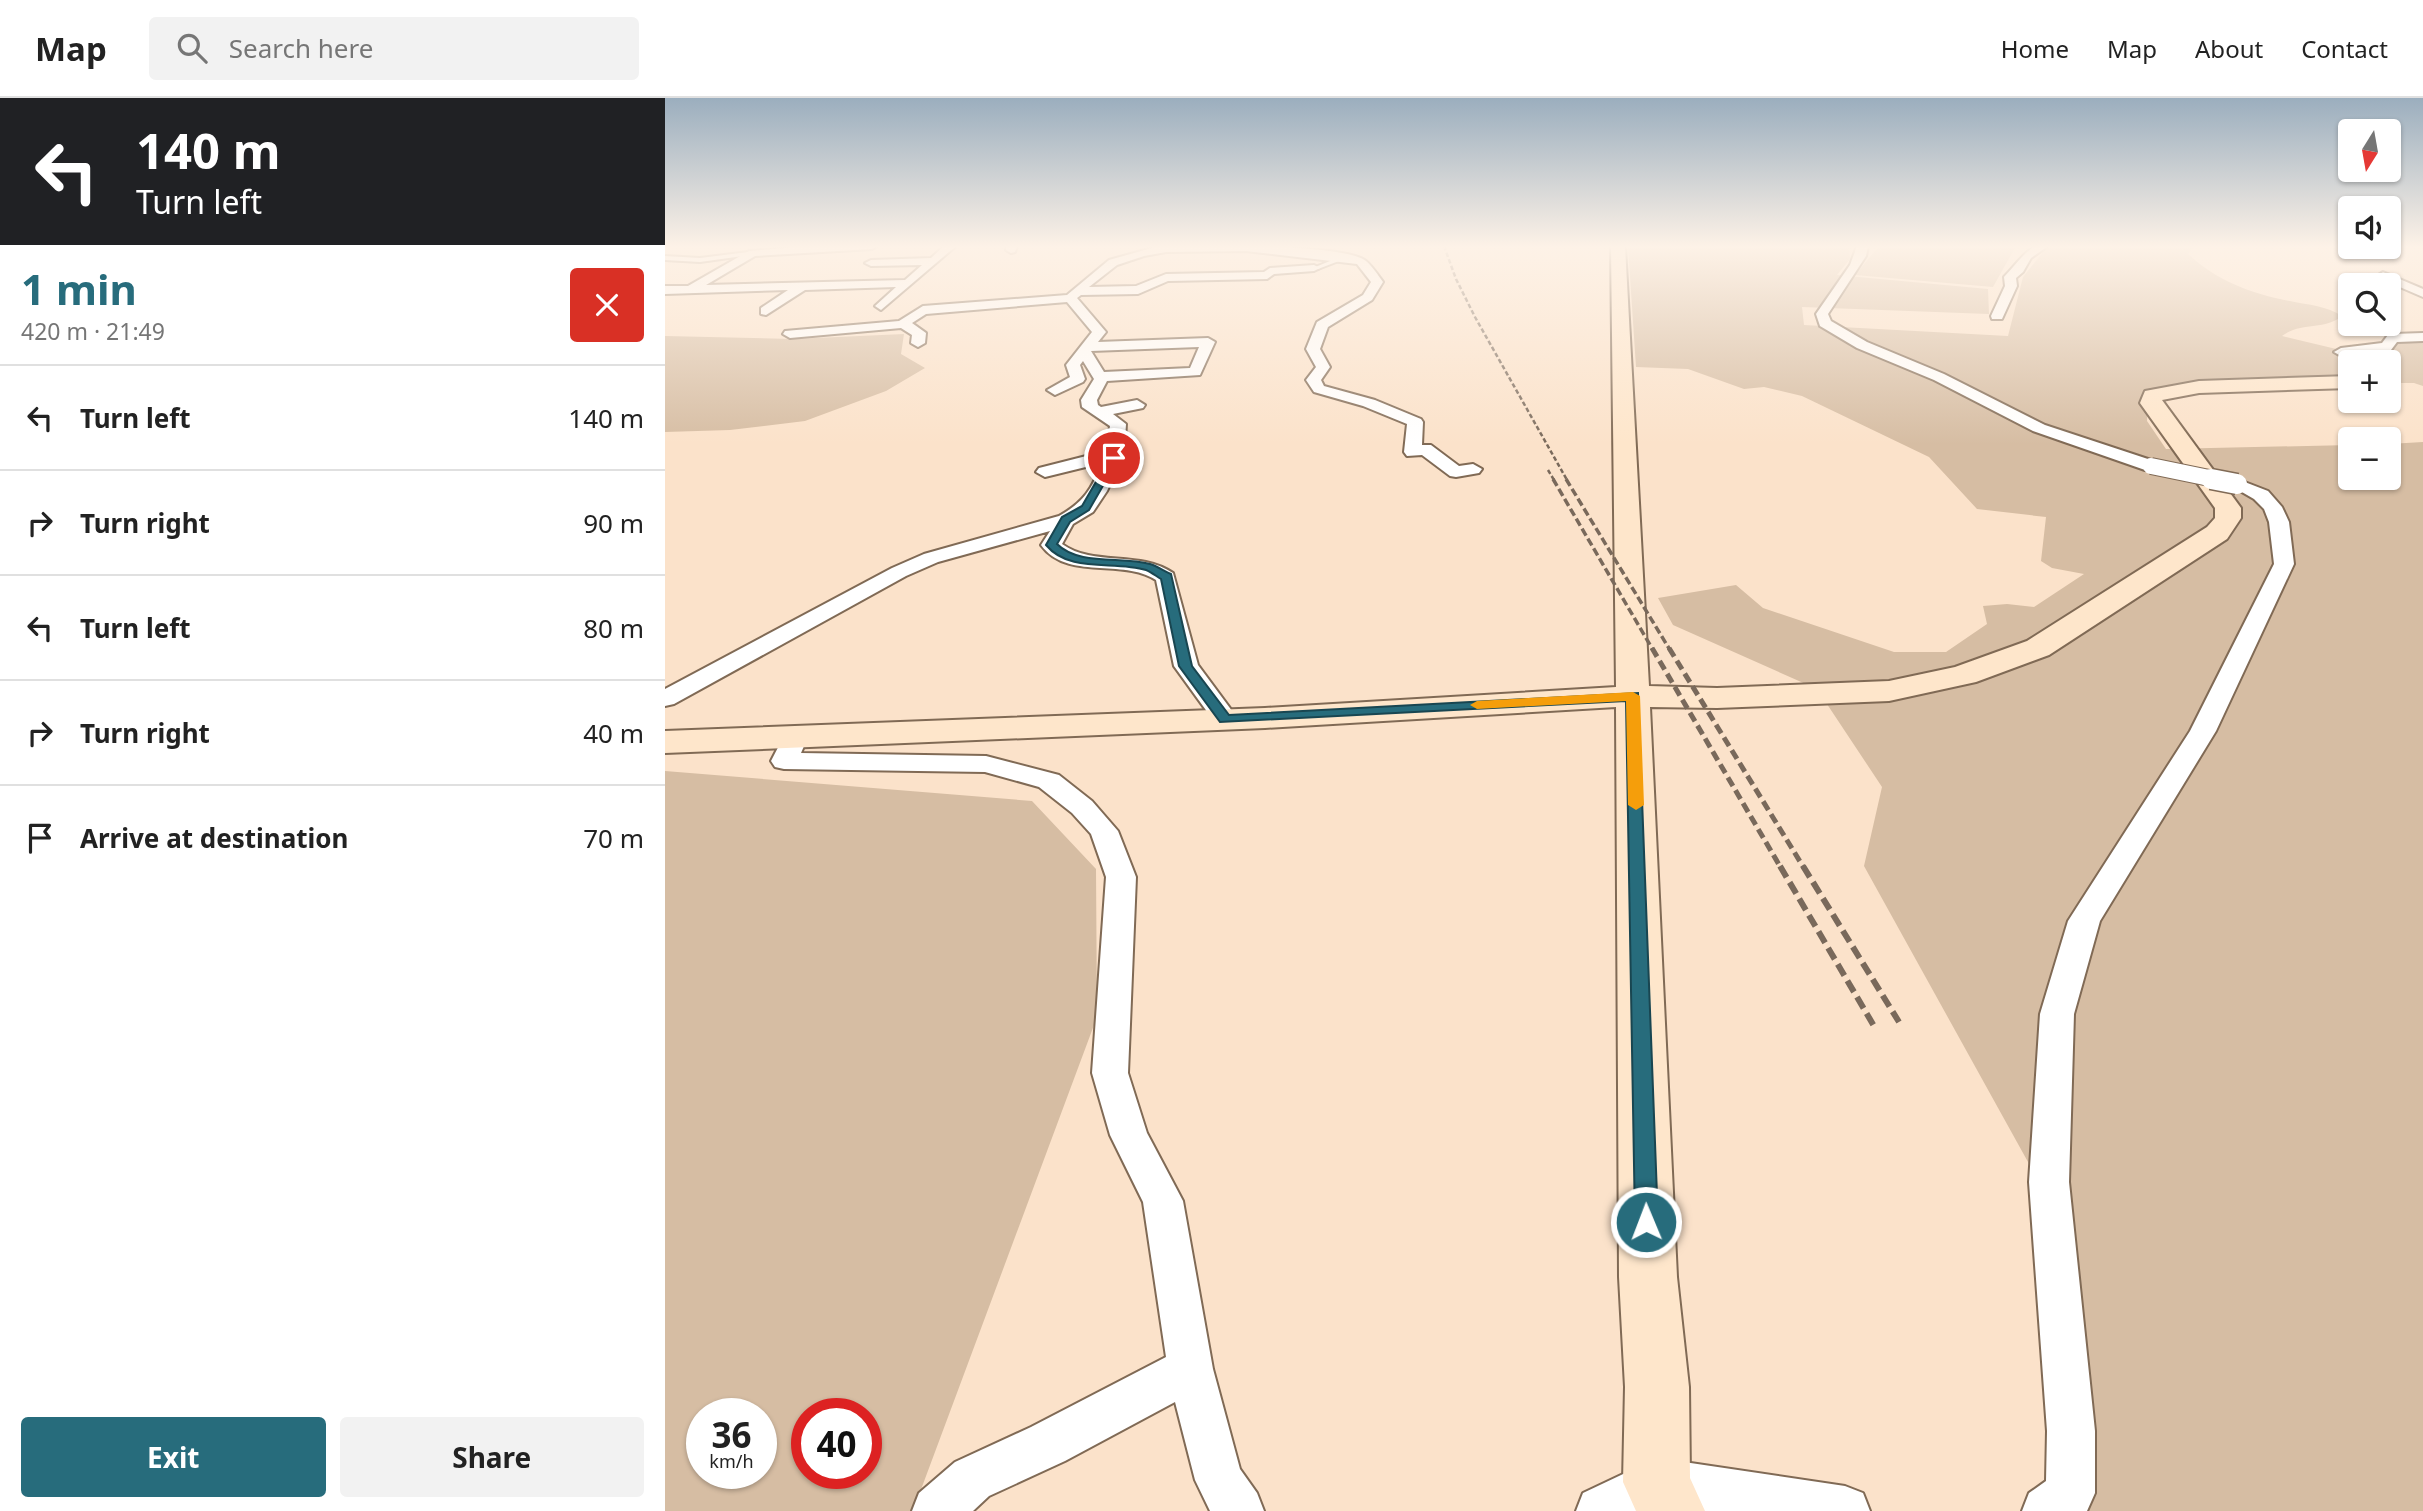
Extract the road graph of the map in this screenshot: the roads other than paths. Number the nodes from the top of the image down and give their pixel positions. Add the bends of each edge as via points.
1 (921, 312) edge
2 (1016, 312) edge
3 (1085, 312) edge
4 (1343, 312) edge
5 (1620, 312) edge
6 (1823, 312) edge
7 (1999, 312) edge
8 (1002, 315) dead end
9 (1997, 316) dead end
10 (905, 324) junction
11 (790, 334) dead end
12 (2423, 337) edge
13 (918, 343) dead end
14 (1086, 349) junction
15 (2359, 350) edge
16 (1100, 377) junction
17 (2338, 382) edge
18 (1055, 390) dead end
19 (1137, 405) dead end
20 (1098, 412) junction
21 (1115, 454) junction
22 (1473, 469) dead end
23 (1045, 472) dead end
24 (1066, 520) junction
25 (1633, 696) junction
26 (665, 699) edge
27 (1225, 719) junction
28 (795, 737) junction
29 (670, 745) edge
30 (1190, 1369) junction
31 (1664, 1496) edge
32 (937, 1511) edge
33 (1239, 1511) edge
34 (1601, 1511) edge
35 (1845, 1511) edge
36 (2047, 1511) edge

1 - 10 street
2 - 8 street
3 - 14 street via 1099,332
4 - 22 street via 1322,324 1314,349 1323,367 1313,380 1319,389 1415,422 1413,452 1426,449 1456,472
5 - 25 street
6 - 36 street, bridge via 1825,323 1862,345 2039,428 2151,467 2237,485 2261,495 2279,522 2284,564 2203,731 2084,921 2057,1014 2049,1182 2071,1430 2070,1493
7 - 9 street
10 - 11 street
10 - 13 street via 919,333
12 - 15 street via 2393,338 2386,347
14 - 16 street
14 - 16 street via 1208,342 1195,372
14 - 18 street via 1073,365 1078,379
16 - 20 street via 1089,400
17 - 25 street via 2199,387 2153,396 2151,403 2223,499 2228,518 2217,533 2038,648 1964,675 1889,691 1717,698
19 - 20 street
20 - 21 street via 1118,424 1121,434
21 - 23 street
21 - 24 street via 1086,508
24 - 26 street via 931,558 899,572
24 - 27 street via 1051,545 1060,553 1149,567 1166,577 1186,666
25 - 27 street
25 - 31 street via 1648,1277
27 - 28 street
28 - 29 street
28 - 30 street via 784,761 986,764 1049,781 1104,831 1121,877 1109,1073 1129,1135 1163,1201
30 - 32 street via 972,1479
30 - 33 street via 1219,1480
31 - 34 street
31 - 35 street

